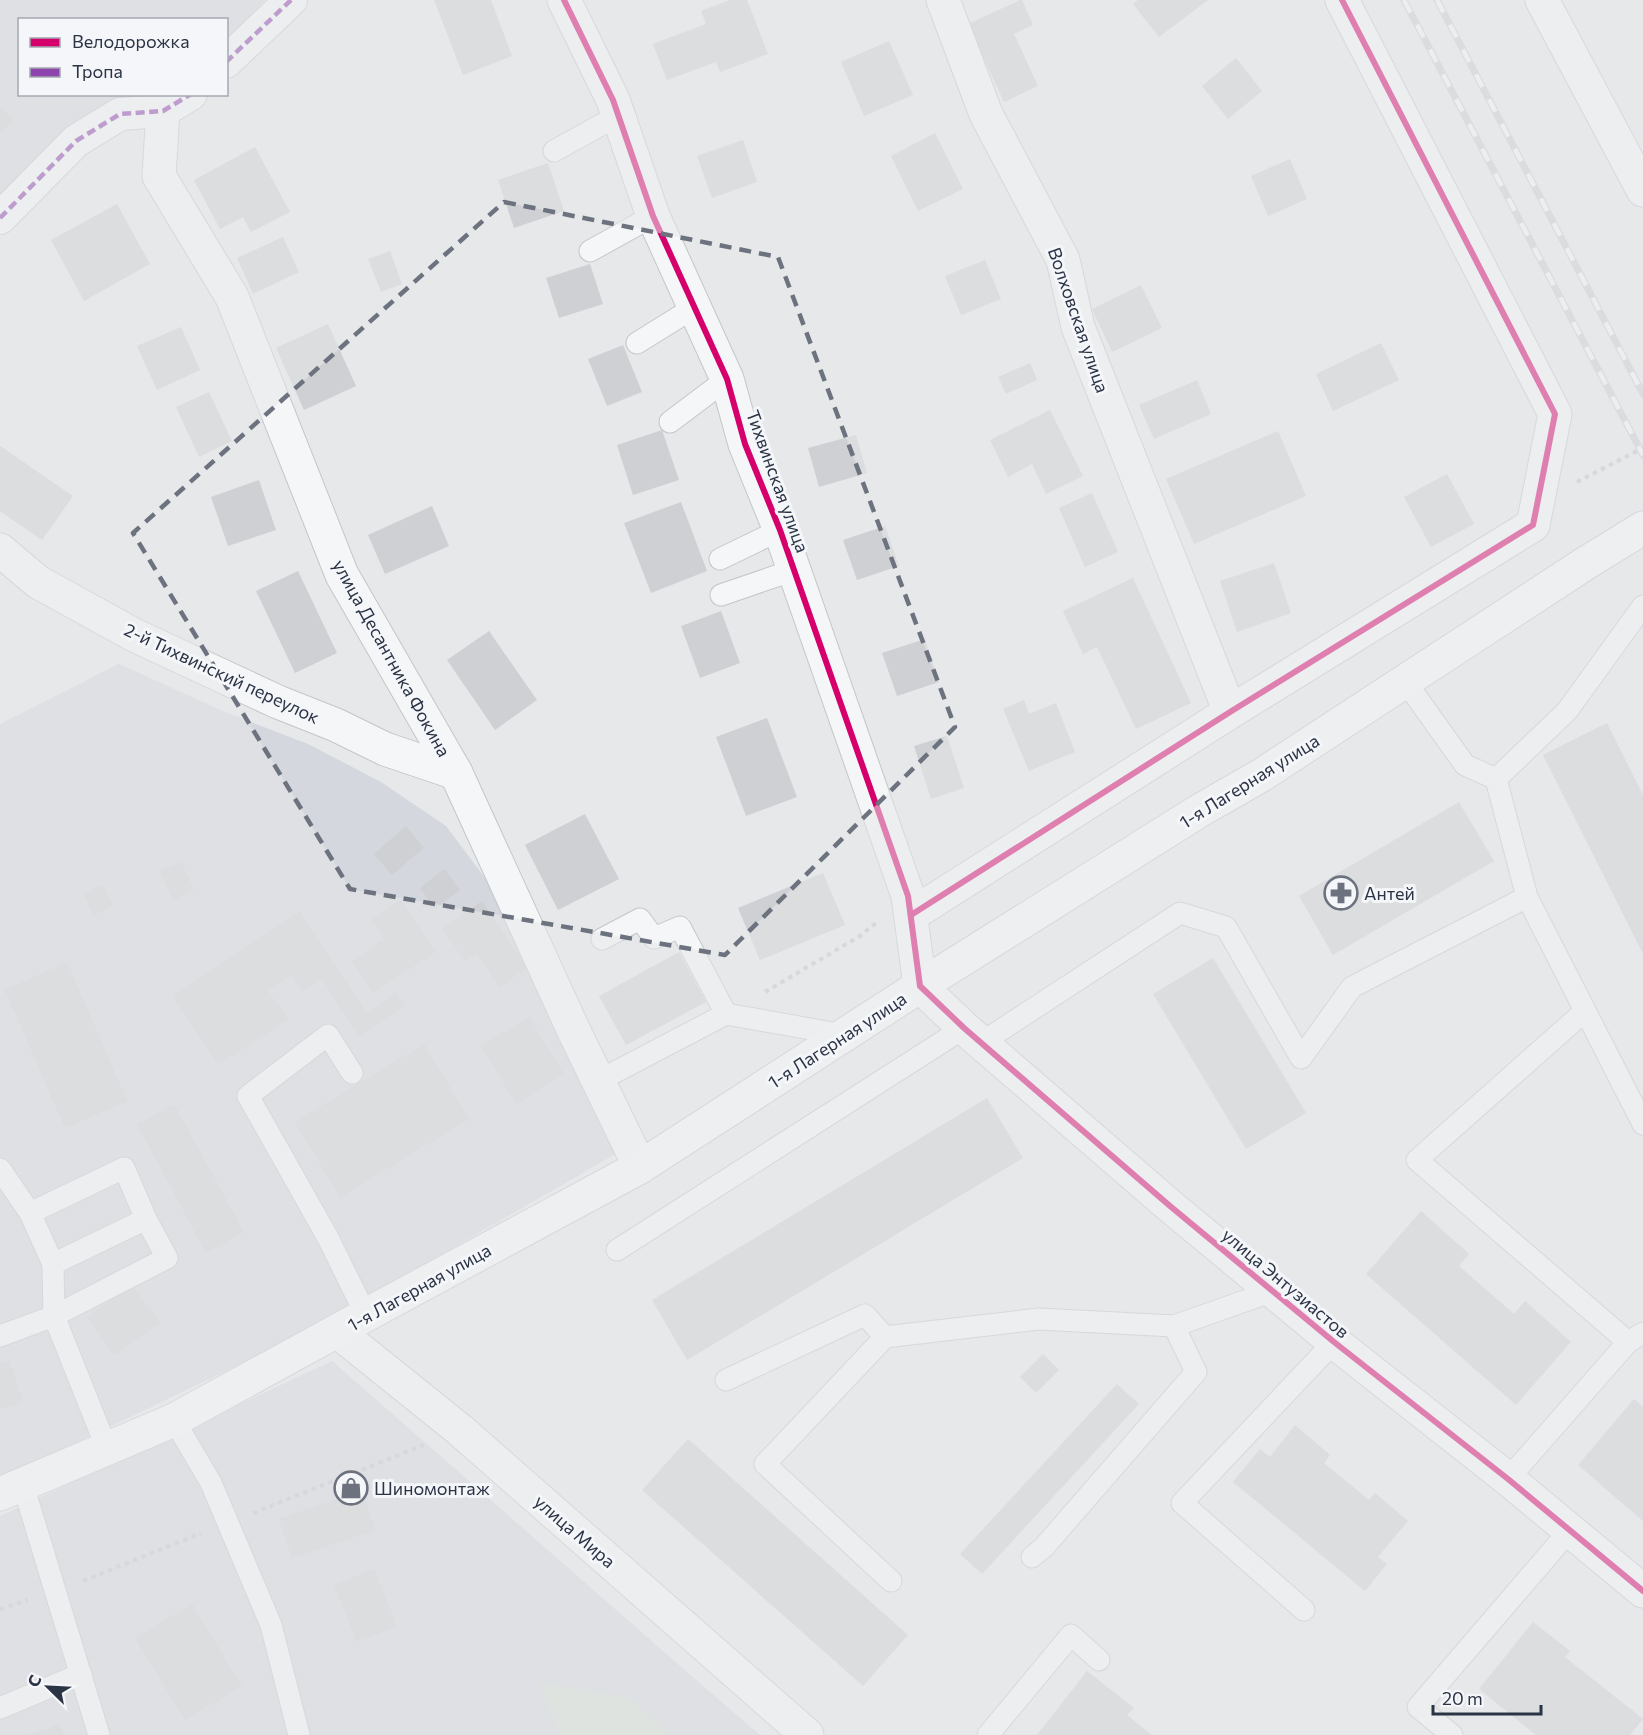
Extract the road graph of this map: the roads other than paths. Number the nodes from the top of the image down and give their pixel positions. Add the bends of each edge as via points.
1 (291, 0) edge
2 (564, 0) edge
3 (943, 0) edge
4 (1342, 0) edge
5 (1542, 0) edge
6 (228, 60) edge
7 (188, 96) edge
8 (163, 111) junction
9 (619, 115) junction
10 (554, 151) dead end
11 (1643, 190) edge
12 (653, 216) junction
13 (0, 218) edge
14 (590, 251) dead end
15 (694, 307) junction
16 (637, 343) dead end
17 (728, 379) junction
18 (670, 422) dead end
19 (780, 530) junction
20 (1642, 534) edge
21 (0, 550) edge
22 (720, 559) dead end
23 (794, 570) junction
24 (722, 595) dead end
25 (1643, 606) edge
26 (1405, 681) junction
27 (1230, 712) junction
28 (456, 773) junction
29 (1496, 779) junction
30 (1527, 897) junction
31 (911, 915) junction
32 (602, 939) dead end
33 (920, 986) junction
34 (1585, 1011) junction
35 (726, 1014) junction
36 (844, 1035) junction
37 (973, 1035) junction
38 (352, 1073) dead end
39 (598, 1081) junction
40 (1643, 1124) edge
41 (640, 1167) junction
42 (0, 1169) edge
43 (30, 1213) junction
44 (146, 1219) junction
45 (617, 1250) dead end
46 (53, 1263) junction
47 (1273, 1291) junction
48 (366, 1315) junction
49 (54, 1317) junction
50 (1173, 1326) junction
51 (338, 1332) junction
52 (0, 1336) edge
53 (885, 1337) junction
54 (1635, 1337) edge
55 (1334, 1342) junction
56 (726, 1380) dead end
57 (174, 1420) junction
58 (107, 1449) junction
59 (1508, 1479) junction
60 (12, 1490) edge
61 (1570, 1530) junction
62 (1032, 1557) dead end
63 (891, 1581) dead end
64 (1643, 1592) edge
65 (1304, 1610) dead end
66 (1099, 1660) dead end
67 (81, 1674) junction
68 (0, 1708) edge
69 (99, 1735) edge
70 (299, 1735) edge
71 (807, 1735) edge
72 (988, 1735) edge
73 (1452, 1735) edge

1 - 6 street
2 - 9 street, Тихвинская улица
3 - 27 street, Волховская улица via 986,114 1063,260 1078,327
4 - 27 street via 1555,414 1533,525
5 - 11 street
7 - 8 street
8 - 13 street via 120,114 76,141
8 - 28 street, улица Десантника Фокина via 159,176 232,297 342,574
9 - 10 lane
9 - 12 street, Тихвинская улица
12 - 14 lane
12 - 15 street, Тихвинская улица
15 - 16 lane
15 - 17 street, Тихвинская улица
17 - 18 lane
17 - 19 street, Тихвинская улица via 745,444
19 - 22 lane
19 - 23 street, Тихвинская улица
20 - 26 main road, 1-я Лагерная улица via 1586,563
21 - 28 street, 2-й Тихвинский переулок via 38,582 134,635 385,749
23 - 24 lane
23 - 31 street, Тихвинская улица via 908,896
25 - 29 lane via 1567,711
26 - 29 lane via 1465,765
26 - 33 main road, 1-я Лагерная улица via 1260,776
27 - 31 street
28 - 39 street, улица Десантника Фокина
29 - 30 lane
30 - 34 lane
30 - 37 lane via 1352,987 1301,1058 1226,927 1180,913
31 - 33 street, Тихвинская улица
32 - 35 lane via 640,919 654,938 680,927
33 - 36 main road, 1-я Лагерная улица
33 - 37 street, улица Энтузиастов
34 - 40 lane
34 - 54 lane via 1417,1160
35 - 36 lane
35 - 39 lane
36 - 41 main road, 1-я Лагерная улица
37 - 45 lane
37 - 47 street, улица Энтузиастов
38 - 48 lane via 328,1035 248,1096 327,1236
39 - 41 street, улица Десантника Фокина
41 - 48 main road, 1-я Лагерная улица
42 - 43 lane
43 - 44 lane via 124,1168
43 - 46 lane
44 - 46 lane
44 - 49 lane via 167,1258
46 - 49 lane
47 - 50 lane
47 - 55 street, улица Энтузиастов
48 - 51 main road, 1-я Лагерная улица
49 - 52 lane
49 - 58 lane
50 - 53 lane via 1039,1319
50 - 62 lane via 1196,1372
51 - 57 main road, 1-я Лагерная улица
51 - 71 street, улица Мира via 460,1430
53 - 56 lane via 865,1315
53 - 63 lane via 765,1464
54 - 59 lane
55 - 59 street, улица Энтузиастов
55 - 65 lane via 1182,1503
57 - 58 main road, 1-я Лагерная улица
57 - 70 lane via 211,1483 271,1625
58 - 60 main road, 1-я Лагерная улица
59 - 61 street, улица Энтузиастов
60 - 67 lane
61 - 64 street, улица Энтузиастов
61 - 73 lane via 1418,1707
66 - 72 lane via 1071,1635
67 - 68 lane
67 - 69 lane

